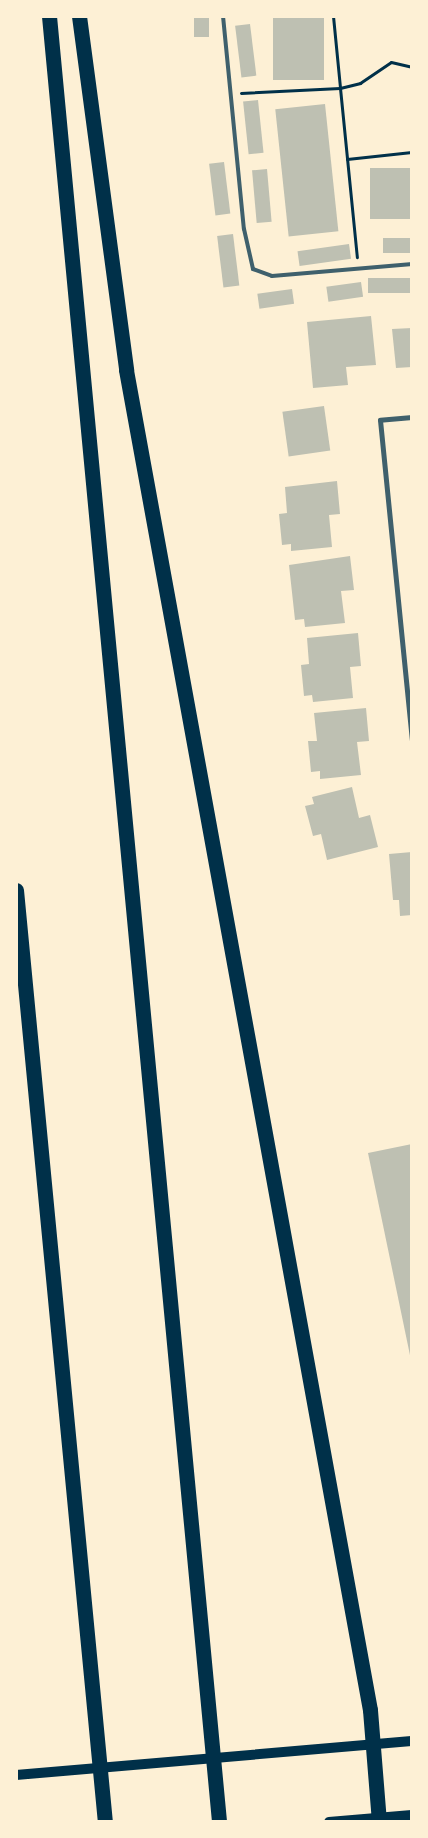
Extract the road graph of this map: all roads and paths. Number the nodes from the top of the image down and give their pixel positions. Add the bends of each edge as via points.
1 (49, 16) edge
2 (79, 16) edge
3 (223, 16) edge
4 (333, 16) edge
5 (412, 67) edge
6 (340, 88) junction
7 (231, 94) junction
8 (412, 152) edge
9 (347, 159) junction
10 (412, 264) edge
11 (358, 269) junction
12 (412, 417) edge
13 (412, 740) edge
14 (16, 890) edge
15 (412, 1741) edge
16 (371, 1744) junction
17 (16, 1775) edge
18 (412, 1814) edge
19 (379, 1819) edge
20 (105, 1822) edge
21 (219, 1822) edge
22 (329, 1822) edge

1 - 21 highway
2 - 16 highway via 126,370 370,1710
3 - 7 lane
4 - 6 path
5 - 6 path via 391,62 360,83
6 - 7 path
6 - 9 path
7 - 11 lane via 244,229 254,269 272,276
8 - 9 path
9 - 11 path
10 - 11 lane
12 - 13 street via 380,420
14 - 20 highway
15 - 16 main road
16 - 17 main road via 45,1775
16 - 19 highway
18 - 19 main road
19 - 22 main road

